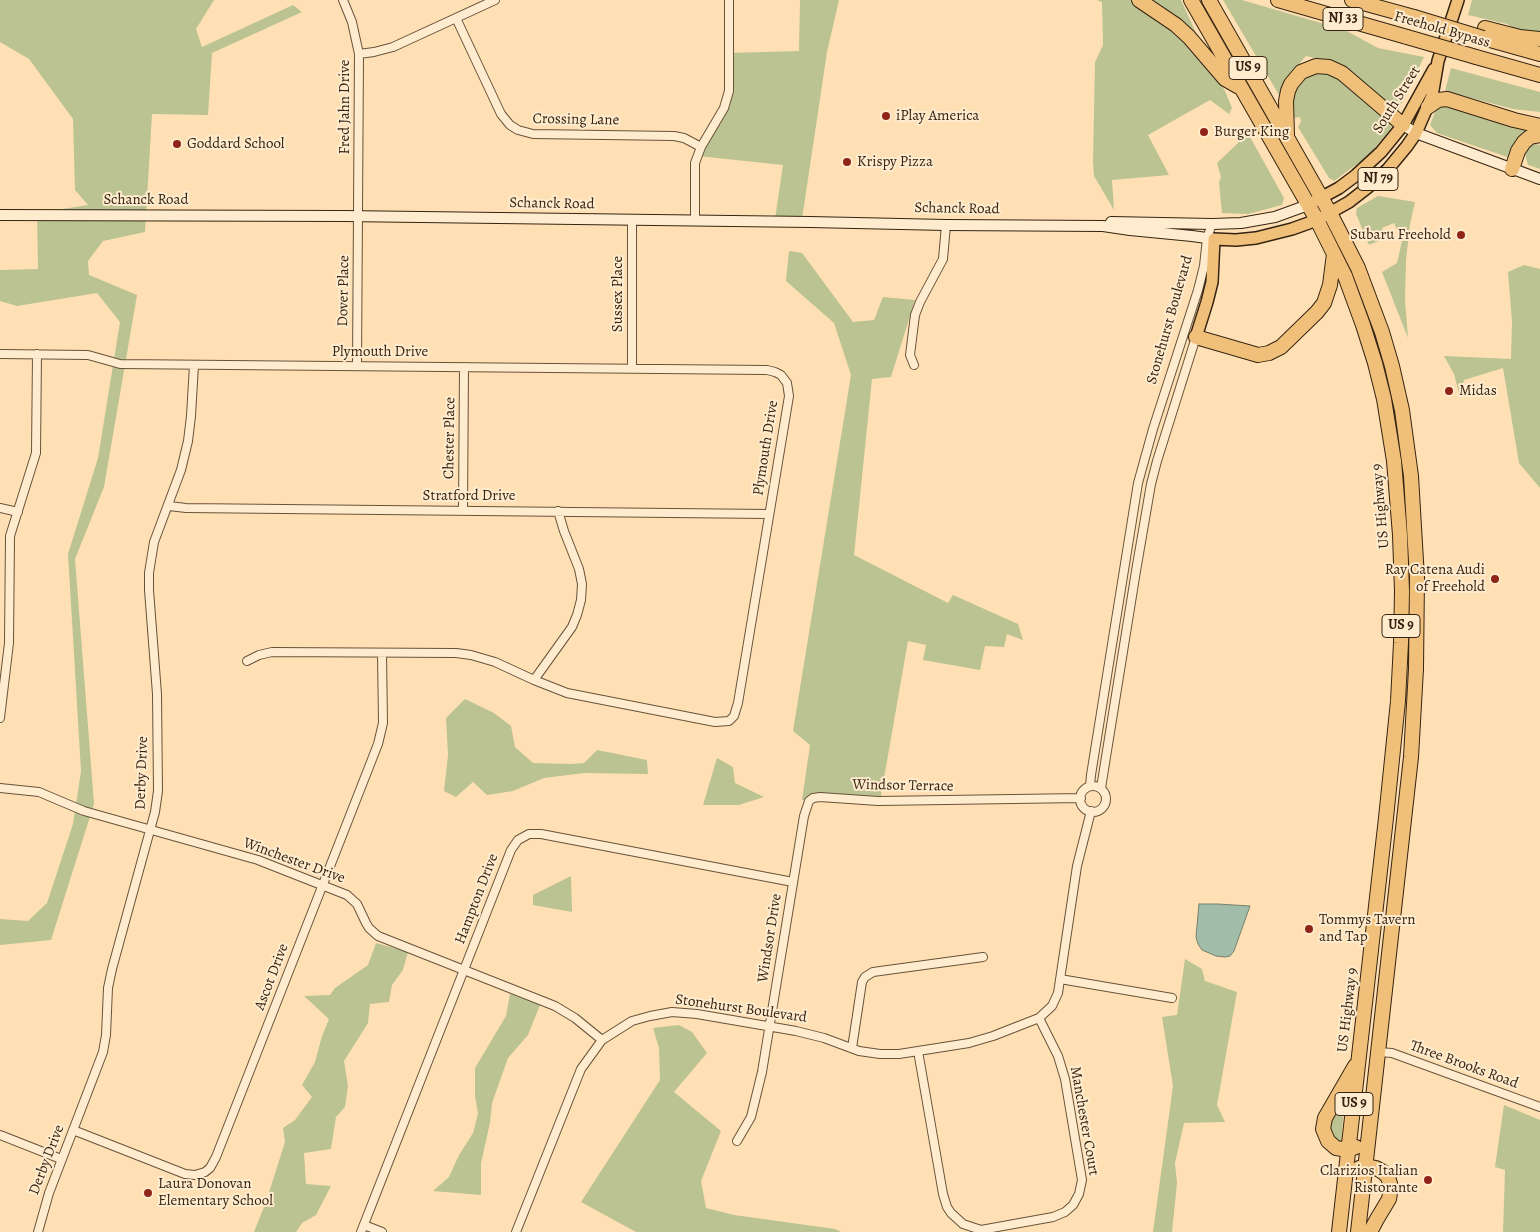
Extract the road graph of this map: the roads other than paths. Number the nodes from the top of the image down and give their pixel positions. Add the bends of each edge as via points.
1 (343, 0) edge
2 (495, 0) edge
3 (729, 0) edge
4 (1139, 0) edge
5 (1191, 0) edge
6 (1209, 0) edge
7 (1278, 0) edge
8 (1352, 0) edge
9 (1375, 0) edge
10 (1458, 0) edge
11 (1414, 14) junction
12 (456, 18) junction
13 (1484, 33) junction
14 (1540, 39) edge
15 (359, 54) junction
16 (1540, 54) edge
17 (1438, 61) junction
18 (1540, 75) edge
19 (1241, 88) junction
20 (1428, 107) junction
21 (1403, 125) junction
22 (1540, 126) edge
23 (1416, 133) junction
24 (1540, 135) edge
25 (1287, 136) junction
26 (701, 147) junction
27 (1512, 169) junction
28 (1540, 179) edge
29 (1322, 198) junction
30 (1308, 205) junction
31 (1330, 213) junction
32 (0, 215) edge
33 (358, 216) junction
34 (632, 220) junction
35 (695, 220) junction
36 (1317, 220) junction
37 (1212, 224) junction
38 (946, 225) junction
39 (1103, 226) junction
40 (1211, 238) junction
41 (1334, 253) junction
42 (1196, 337) junction
43 (1180, 346) junction
44 (0, 354) edge
45 (37, 354) junction
46 (194, 365) junction
47 (914, 365) dead end
48 (357, 366) junction
49 (464, 367) junction
50 (632, 368) junction
51 (1169, 380) junction
52 (1181, 385) junction
53 (169, 506) junction
54 (0, 508) edge
55 (463, 510) junction
56 (558, 511) junction
57 (18, 512) junction
58 (769, 514) junction
59 (1127, 545) junction
60 (1140, 547) junction
61 (0, 643) edge
62 (9, 643) junction
63 (382, 653) junction
64 (247, 661) dead end
65 (534, 680) junction
66 (0, 718) edge
67 (1090, 786) junction
68 (0, 788) edge
69 (1101, 788) junction
70 (1080, 798) junction
71 (1090, 811) junction
72 (151, 829) junction
73 (793, 882) junction
74 (322, 885) junction
75 (983, 957) dead end
76 (464, 970) junction
77 (1060, 979) junction
78 (1172, 998) dead end
79 (1039, 1018) junction
80 (770, 1026) junction
81 (602, 1040) junction
82 (852, 1048) junction
83 (918, 1051) junction
84 (1379, 1052) junction
85 (1359, 1059) junction
86 (1540, 1108) edge
87 (73, 1130) junction
88 (1370, 1132) junction
89 (0, 1135) edge
90 (737, 1141) dead end
91 (1348, 1150) junction
92 (61, 1159) junction
93 (1366, 1166) junction
94 (1345, 1183) junction
95 (362, 1228) edge
96 (38, 1232) edge
97 (382, 1232) edge
98 (516, 1232) edge
99 (1339, 1232) edge
100 (1358, 1232) edge
101 (1370, 1232) edge

1 - 15 street, Fred Jahn Drive
2 - 12 street
3 - 26 street via 729,91 724,108
4 - 19 highway via 1189,37 1224,79
5 - 19 highway, US Highway 9 / US 9
6 - 25 highway, US Highway 9 / US 9
7 - 18 highway, Freehold Bypass / NJ 33, bridge
8 - 11 highway, Freehold Bypass / NJ 33
9 - 11 highway
10 - 17 main road, South Street / NJ 79
11 - 13 highway, Freehold Bypass / NJ 33, bridge
12 - 15 street via 393,47
12 - 26 street, Crossing Lane via 501,114 518,130 533,134 674,136
13 - 14 highway
13 - 16 highway, Freehold Bypass / NJ 33
15 - 33 street, Fred Jahn Drive
17 - 20 main road, South Street / NJ 79
17 - 21 main road, South Street / NJ 79
19 - 30 highway, US Highway 9 / US 9
20 - 22 highway via 1438,100 1447,99
20 - 23 main road, South Street / NJ 79
21 - 23 street
21 - 25 highway via 1342,74 1329,67 1316,66 1301,72 1288,91
21 - 29 main road, South Street / NJ 79 via 1362,170
23 - 27 street
23 - 31 main road, South Street / NJ 79 via 1382,176
24 - 27 highway via 1530,137 1520,146
25 - 29 highway, US Highway 9 / US 9
26 - 35 street via 695,163
27 - 28 street
29 - 30 main road, South Street / NJ 79
29 - 31 highway, US Highway 9 / US 9
30 - 36 highway, US Highway 9 / US 9
30 - 37 street, Schanck Road via 1261,220
31 - 36 main road, South Street / NJ 79
31 - 84 highway, US Highway 9 / US 9 via 1358,268 1388,354 1402,410 1415,525 1417,604 1412,757
32 - 33 street, Schanck Road
33 - 34 street, Schanck Road
33 - 48 street, Dover Place
34 - 35 street, Schanck Road
34 - 50 street, Sussex Place
35 - 38 street, Schanck Road
36 - 40 main road, Schanck Road via 1292,230 1256,238
36 - 41 highway, US Highway 9 / US 9
37 - 39 street, Schanck Road via 1112,222
37 - 40 street, Stonehurst Boulevard
38 - 39 street, Schanck Road
38 - 47 street via 943,259 915,315 910,355
39 - 40 street, Schanck Road
40 - 42 main road, Stonehurst Boulevard via 1212,282
40 - 43 street, Stonehurst Boulevard
41 - 42 highway via 1324,303 1281,347 1258,355
41 - 85 highway, US Highway 9 / US 9 via 1364,325 1384,399 1394,460 1401,552 1398,702
42 - 43 street
42 - 52 street, Stonehurst Boulevard
43 - 51 street, Stonehurst Boulevard
44 - 45 street, Plymouth Drive
45 - 46 street, Plymouth Drive via 88,355 120,364
45 - 57 street via 36,453
46 - 48 street, Plymouth Drive
46 - 53 street, Derby Drive via 188,441
48 - 49 street, Plymouth Drive
49 - 50 street, Plymouth Drive
49 - 55 street, Chester Place
50 - 58 street, Plymouth Drive via 767,370 781,375 787,383 789,396
51 - 52 street
51 - 59 street, Stonehurst Boulevard via 1138,483
52 - 60 street, Stonehurst Boulevard via 1155,469
53 - 55 street, Stratford Drive
53 - 72 street, Derby Drive via 154,542 149,573 157,694 158,791
54 - 57 street
55 - 56 street, Stratford Drive
56 - 58 street, Stratford Drive
56 - 65 street via 579,568 581,600 572,627
57 - 62 street via 9,546
58 - 65 street, Plymouth Drive via 738,702 729,721 715,722 579,696
59 - 60 street
59 - 67 street, Stonehurst Boulevard
60 - 69 street, Stonehurst Boulevard
61 - 62 street
62 - 66 street
63 - 64 street, Plymouth Drive via 272,652
63 - 65 street, Plymouth Drive via 471,655
63 - 74 street, Ascot Drive via 383,723 380,736
67 - 69 street
67 - 70 street
68 - 72 street, Winchester Drive via 39,792 84,810
69 - 71 street, Stonehurst Boulevard via 1106,795 1105,804 1099,810
70 - 71 street via 1084,808
70 - 73 street, Windsor Terrace via 878,801 813,798 806,808
71 - 77 street, Stonehurst Boulevard via 1077,866
72 - 74 street, Winchester Drive via 258,860
72 - 87 street, Derby Drive via 112,969 103,1052
73 - 76 street, Hampton Drive via 529,834 518,840 511,850
73 - 80 street, Windsor Drive
74 - 76 street, Winchester Drive via 353,899 369,928 378,936
74 - 87 street, Ascot Drive via 209,1170 185,1174
75 - 82 street via 873,972 865,977
76 - 81 street, Winchester Drive via 555,1006 576,1018
76 - 95 street, Hampton Drive
77 - 78 street
77 - 79 street, Stonehurst Boulevard via 1056,1000
79 - 83 street, Stonehurst Boulevard via 993,1036
79 - 83 street, Manchester Court via 1064,1072 1082,1180 1073,1205 1053,1217 981,1230 963,1224 951,1213 943,1194
80 - 81 street, Stonehurst Boulevard via 672,1012 632,1022
80 - 82 street, Stonehurst Boulevard via 811,1034
80 - 90 street, Windsor Drive via 751,1117
81 - 98 street, Stonehurst Boulevard via 576,1081
82 - 83 street, Stonehurst Boulevard via 880,1054
84 - 86 street, Three Brooks Road via 1392,1053
84 - 88 highway, US Highway 9 / US 9
85 - 91 highway, US Highway 9 / US 9
85 - 91 highway via 1323,1123 1328,1141 1336,1148
87 - 92 street, Derby Drive
88 - 91 highway via 1358,1146
88 - 93 highway, US Highway 9 / US 9
89 - 92 street
91 - 94 highway, US Highway 9 / US 9
92 - 96 street, Derby Drive
93 - 94 highway via 1356,1169
93 - 100 highway, US Highway 9 / US 9
93 - 101 highway via 1383,1172 1391,1188 1389,1199
94 - 99 highway, US Highway 9 / US 9
95 - 97 street

